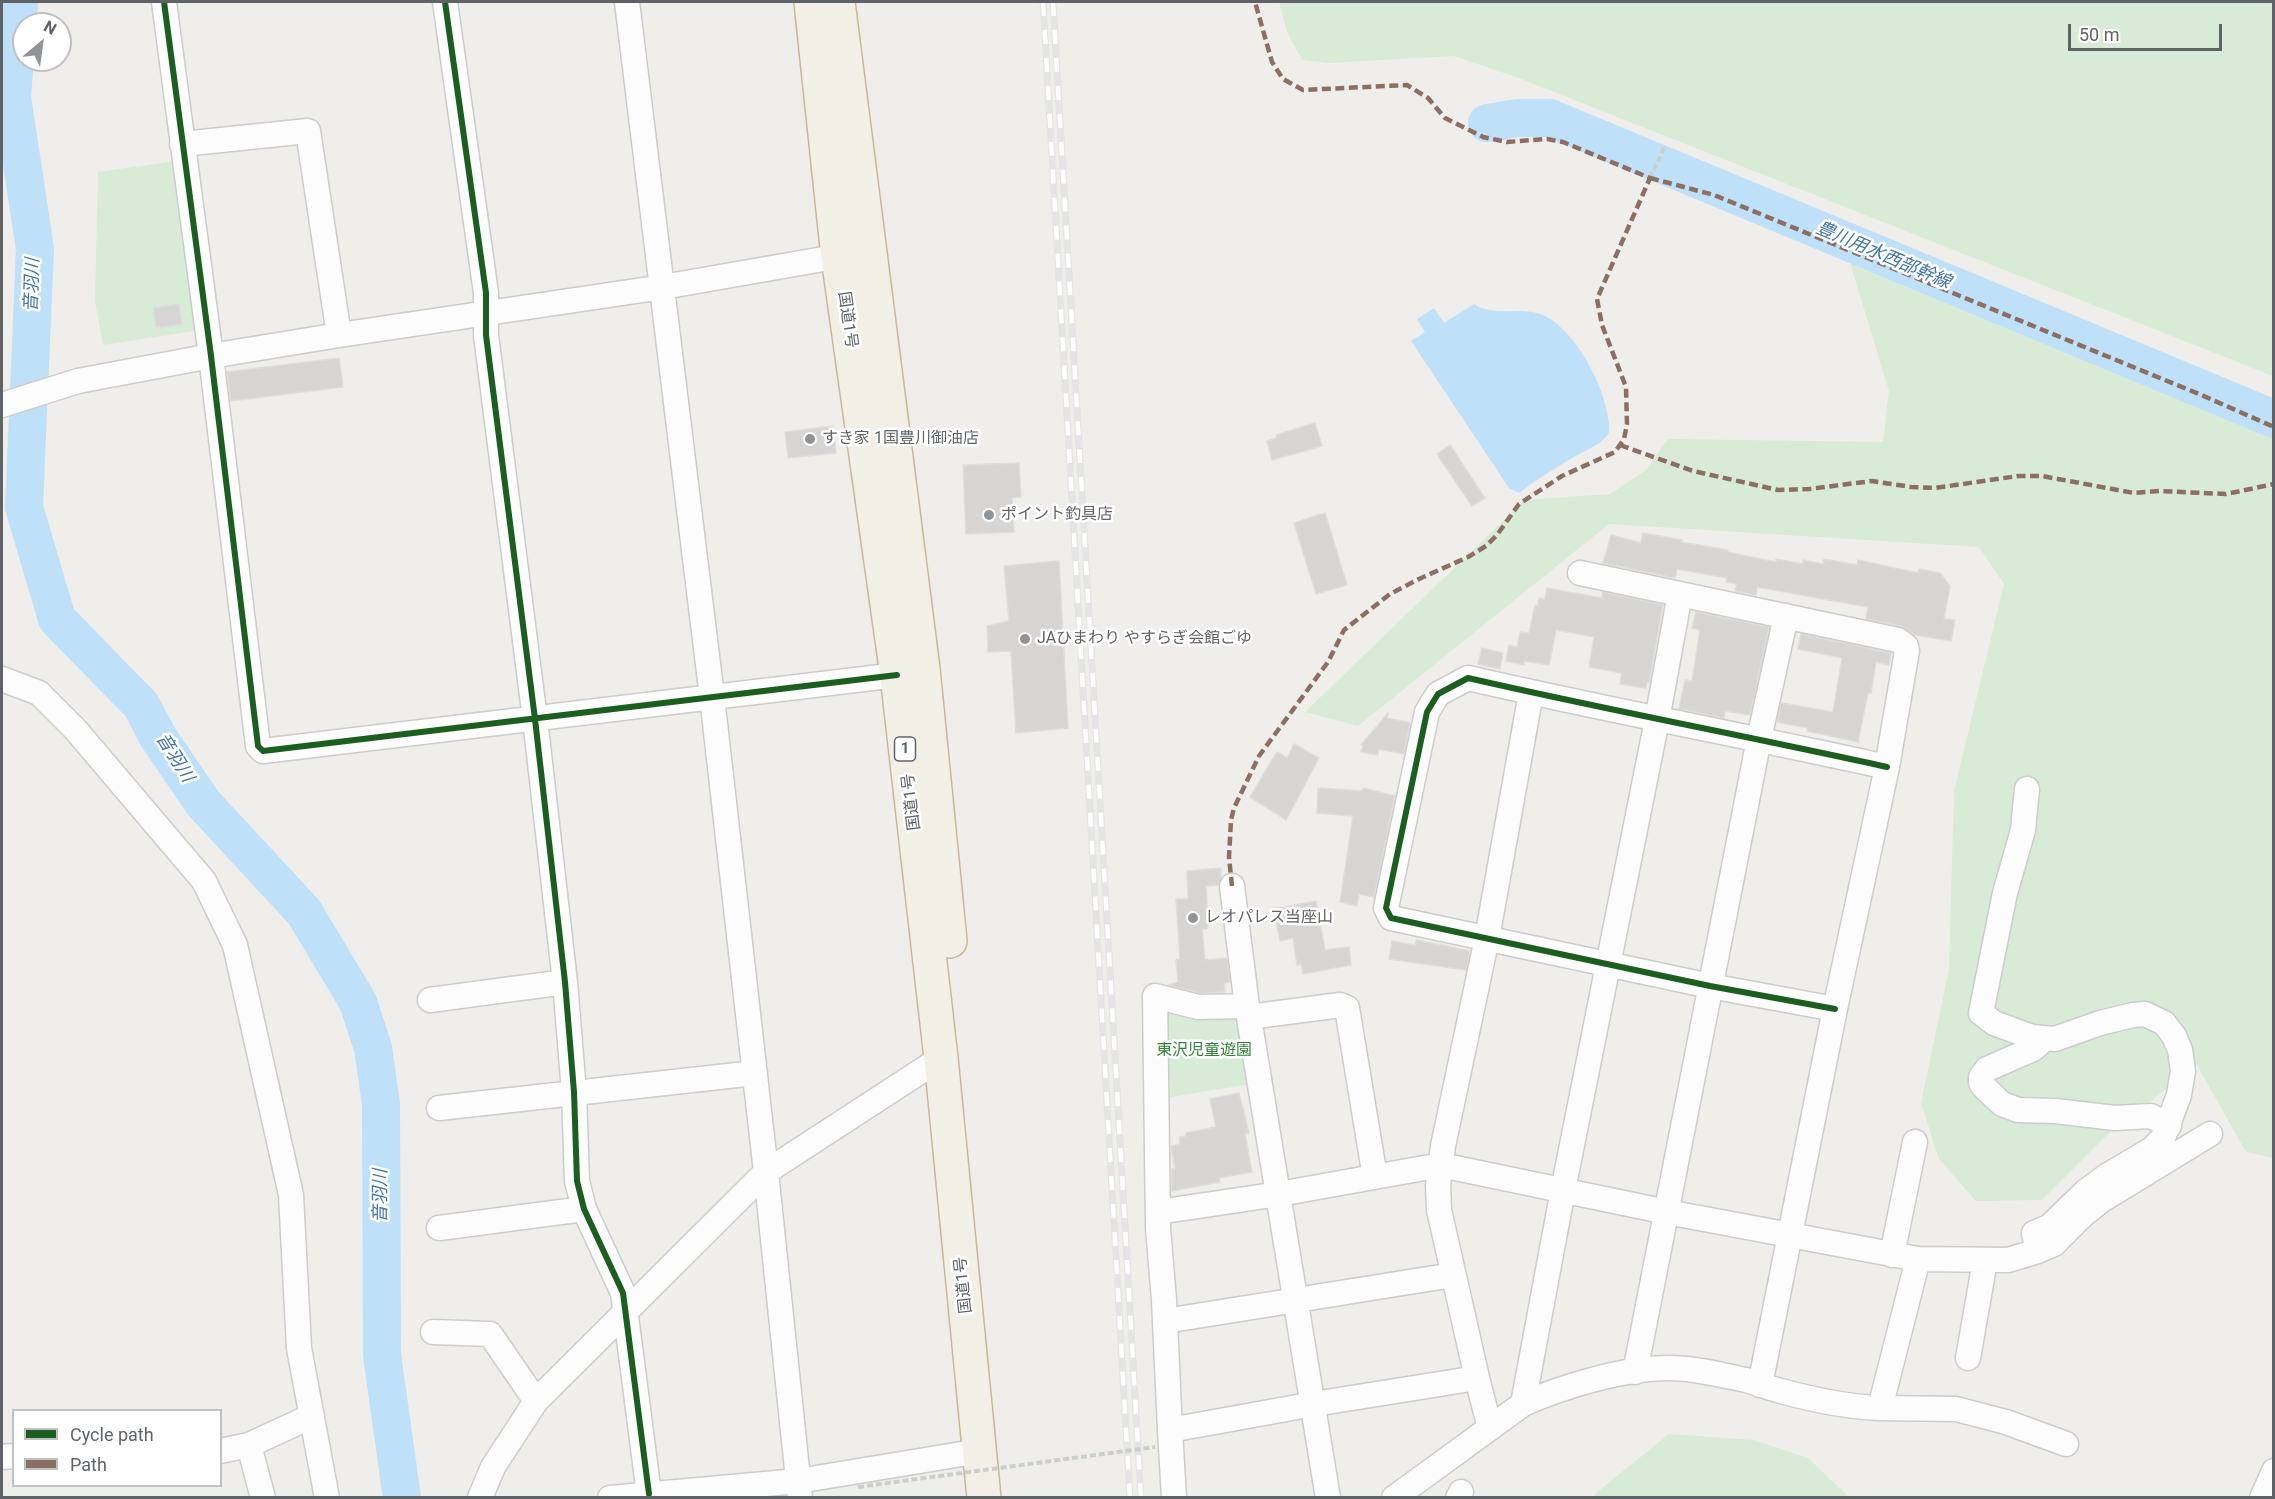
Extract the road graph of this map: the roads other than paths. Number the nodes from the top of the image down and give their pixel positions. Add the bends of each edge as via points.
1 (164, 2) edge
2 (446, 2) edge
3 (627, 2) edge
4 (811, 2) edge
5 (838, 2) edge
6 (182, 144) junction
7 (870, 252) junction
8 (838, 257) junction
9 (663, 287) junction
10 (486, 313) junction
11 (339, 334) junction
12 (211, 356) junction
13 (2, 405) edge
14 (1580, 573) dead end
15 (1680, 594) junction
16 (1786, 616) junction
17 (897, 675) junction
18 (2, 680) edge
19 (1532, 693) junction
20 (712, 698) junction
21 (535, 719) junction
22 (1658, 720) junction
23 (1759, 739) junction
24 (1887, 767) junction
25 (2027, 789) dead end
26 (1232, 886) dead end
27 (1487, 938) junction
28 (1609, 964) junction
29 (565, 982) junction
30 (1710, 986) junction
31 (430, 1000) dead end
32 (1835, 1009) junction
33 (1248, 1011) junction
34 (2041, 1038) junction
35 (941, 1058) junction
36 (755, 1073) junction
37 (574, 1092) junction
38 (439, 1108) dead end
39 (2169, 1126) junction
40 (2210, 1134) dead end
41 (1915, 1142) dead end
42 (1441, 1165) junction
43 (766, 1172) junction
44 (1375, 1177) junction
45 (1563, 1190) junction
46 (1279, 1194) junction
47 (584, 1209) junction
48 (1158, 1212) junction
49 (1667, 1212) junction
50 (439, 1228) dead end
51 (1789, 1236) junction
52 (2038, 1251) junction
53 (1892, 1255) junction
54 (1918, 1259) junction
55 (1985, 1261) junction
56 (1453, 1275) junction
57 (1296, 1300) junction
58 (624, 1313) junction
59 (1165, 1321) junction
60 (433, 1332) dead end
61 (1968, 1358) dead end
62 (1635, 1372) junction
63 (1477, 1378) junction
64 (1760, 1384) junction
65 (537, 1401) junction
66 (1314, 1404) junction
67 (1523, 1404) junction
68 (1880, 1408) junction
69 (312, 1416) junction
70 (1490, 1428) junction
71 (1162, 1439) junction
72 (2066, 1444) dead end
73 (249, 1445) junction
74 (222, 1451) edge
75 (980, 1451) junction
76 (2274, 1471) edge
77 (799, 1489) edge
78 (649, 1494) junction
79 (263, 1497) edge
80 (327, 1497) edge
81 (480, 1497) edge
82 (610, 1497) edge
83 (984, 1497) edge
84 (1004, 1497) edge
85 (1174, 1497) edge
86 (1328, 1497) edge
87 (1394, 1497) edge
88 (2262, 1497) edge

1 - 6 street
2 - 10 street
3 - 9 street
4 - 8 highway, 国道1号 / 1
5 - 7 highway, 国道1号 / 1
6 - 11 street via 308,131
6 - 12 street
7 - 8 street
7 - 84 highway, 国道1号 / 1 via 923,669
8 - 9 street
8 - 17 highway, 国道1号 / 1
9 - 10 street
9 - 20 street
10 - 11 street
10 - 21 street
11 - 12 street
12 - 13 street via 78,381
12 - 21 street via 258,746 263,751
14 - 15 street
15 - 16 street
15 - 22 street
16 - 23 street
16 - 24 street via 1898,640 1906,646
17 - 20 street
17 - 35 highway, 国道1号 / 1
18 - 69 street via 39,693 75,729 204,881 235,945 291,1195 299,1348
19 - 22 street
19 - 27 street
19 - 27 street via 1468,678 1438,694 1427,712 1386,908 1391,918
20 - 21 street
20 - 36 street
21 - 29 street
22 - 23 street
22 - 28 street
23 - 24 street
23 - 30 street
24 - 32 street
25 - 34 street via 2023,830 2005,893 1981,1013 1994,1023
26 - 33 street
27 - 28 street
27 - 42 street
28 - 30 street
28 - 45 street
29 - 31 street
29 - 37 street
30 - 32 street
30 - 49 street
32 - 51 street
33 - 44 street via 1340,1005 1347,1008
33 - 46 street
33 - 48 street via 1202,1007 1155,996
34 - 39 street via 2061,1038 2133,1015 2145,1014 2164,1023 2177,1042 2182,1071 2180,1095
34 - 39 street via 2033,1049 1987,1070 1981,1077 1984,1088 2002,1104 2018,1110 2115,1118 2151,1116
35 - 43 street
35 - 75 highway, 国道1号 / 1
36 - 37 street
36 - 43 street
37 - 38 street
37 - 47 street via 577,1181
39 - 52 street via 2152,1149 2108,1175 2073,1202 2055,1222 2034,1233
40 - 52 street via 2102,1200 2054,1244
41 - 53 street
42 - 44 street
42 - 45 street
42 - 56 street via 1439,1210
43 - 58 street
43 - 77 street
44 - 46 street
45 - 49 street
45 - 67 street
46 - 48 street
46 - 57 street
47 - 50 street
47 - 58 street via 623,1293
48 - 59 street
49 - 51 street
49 - 62 street
51 - 53 street
51 - 64 street
52 - 55 street via 2017,1259
53 - 54 street
54 - 55 street
54 - 68 street
55 - 61 street
56 - 57 street
56 - 63 street
57 - 59 street
57 - 66 street
58 - 65 street
58 - 78 street
59 - 71 street
60 - 65 street via 490,1334
62 - 64 street via 1680,1369
62 - 67 street via 1582,1383
63 - 66 street
63 - 70 street
64 - 68 street via 1832,1404
65 - 81 street via 493,1467
66 - 71 street
66 - 86 street
67 - 70 street
68 - 72 street via 1956,1409
69 - 73 street
69 - 80 street
70 - 87 street
71 - 85 street
73 - 74 street
73 - 79 street
75 - 77 street
75 - 83 highway, 国道1号 / 1
76 - 88 street
77 - 78 street
78 - 82 street

